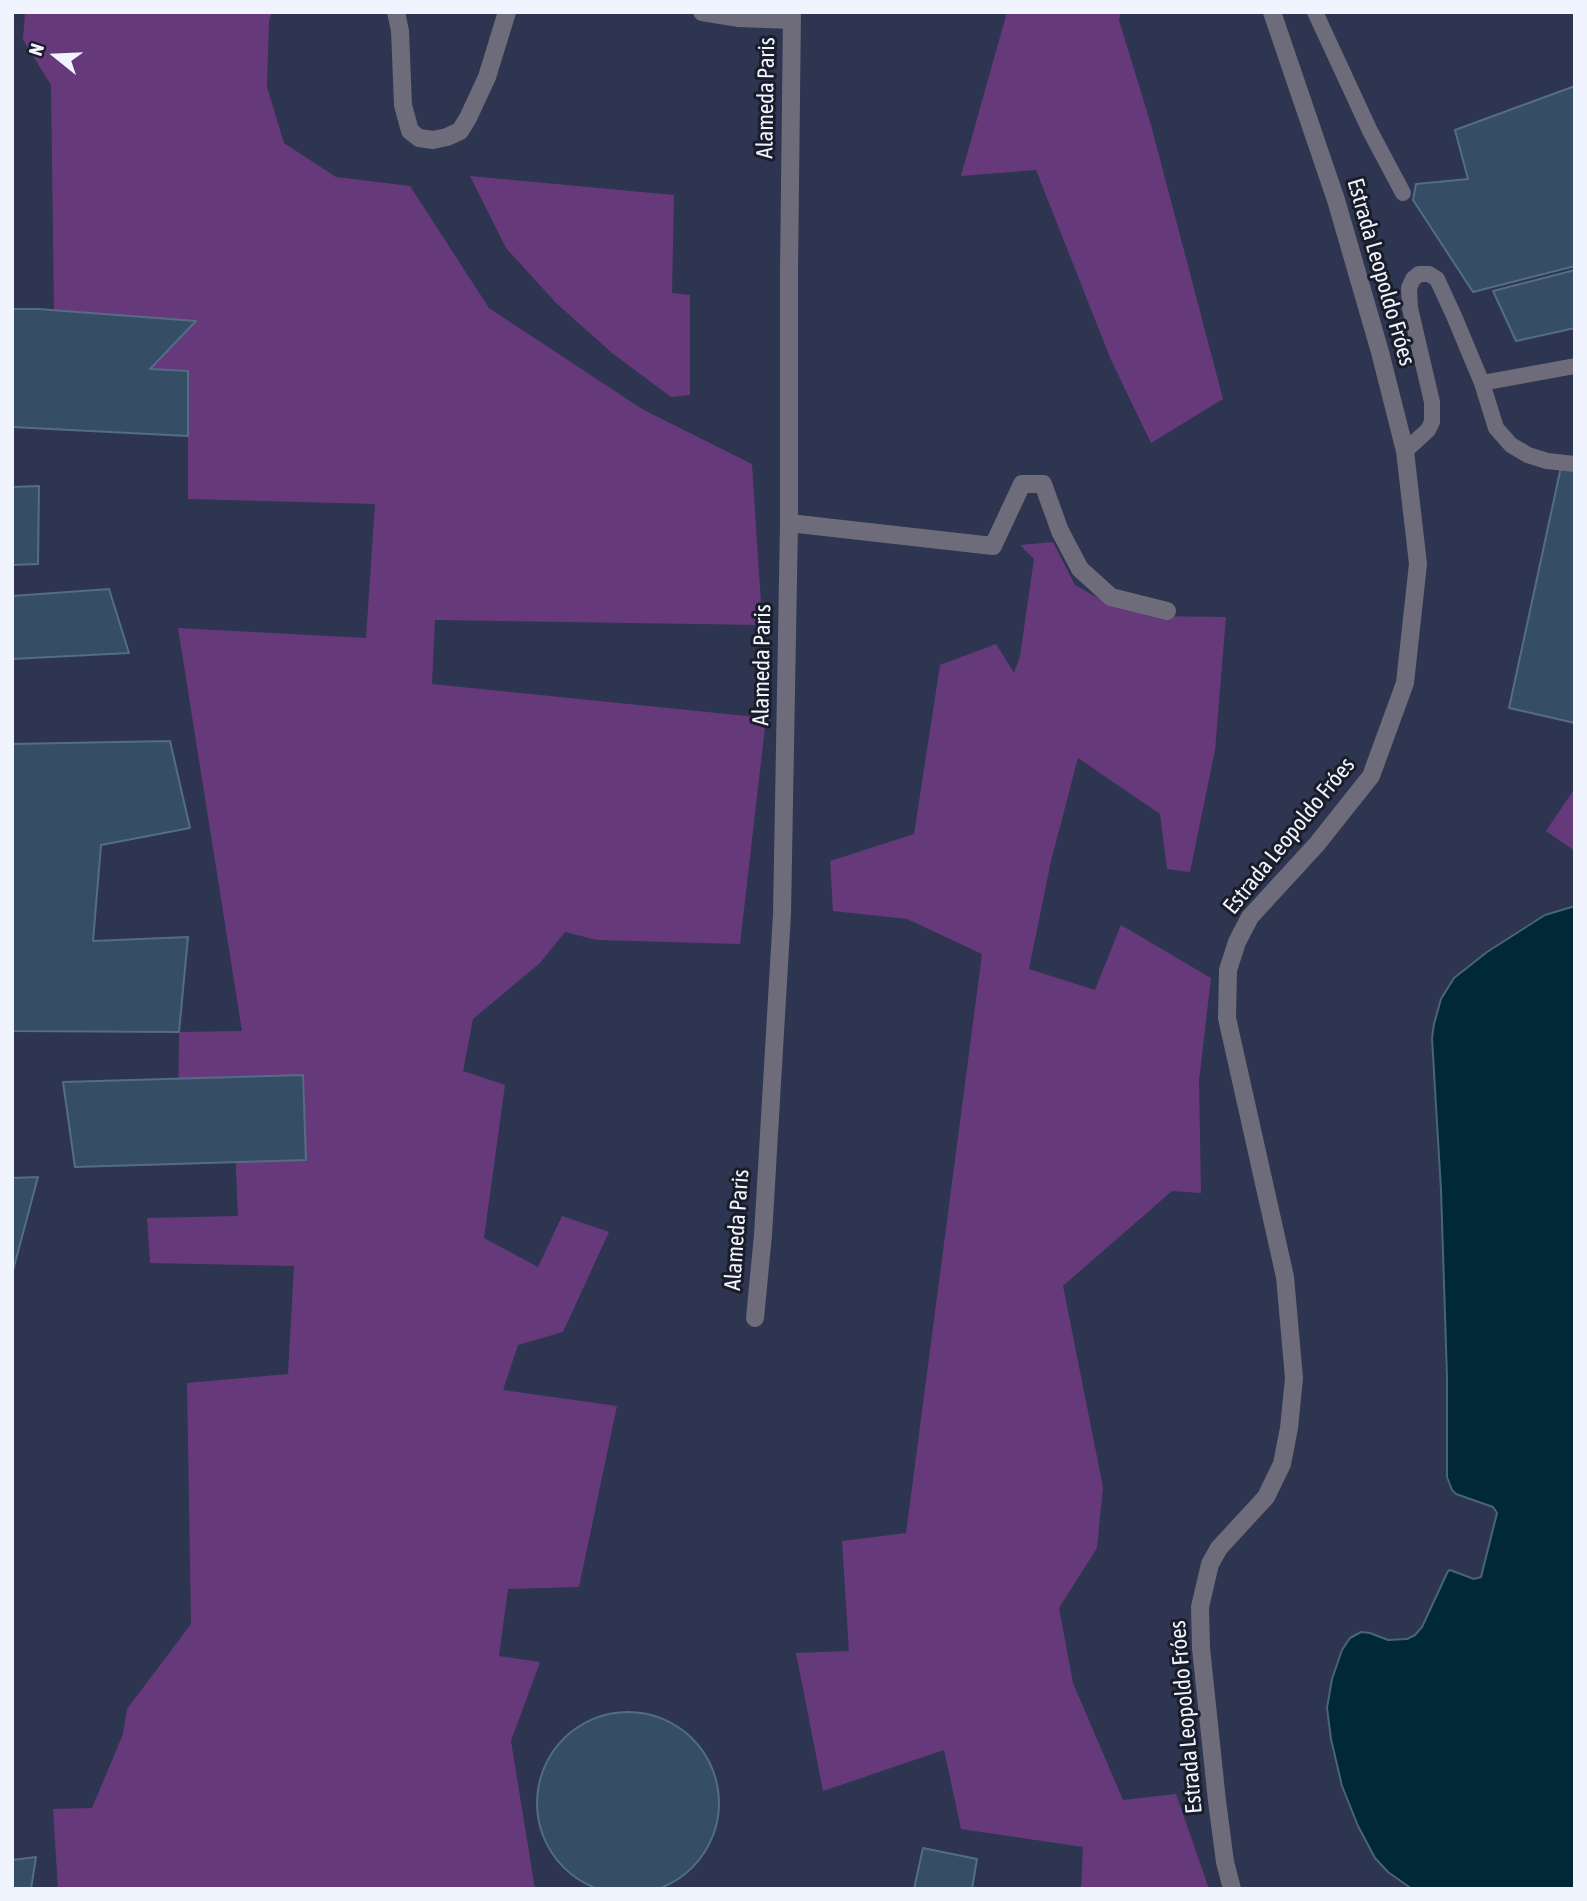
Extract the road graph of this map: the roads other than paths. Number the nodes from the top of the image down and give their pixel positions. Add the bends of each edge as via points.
1 (396, 12) edge
2 (507, 12) edge
3 (702, 12) edge
4 (1272, 12) edge
5 (1315, 12) edge
6 (792, 16) edge
7 (1403, 193) dead end
8 (1575, 366) edge
9 (1482, 383) junction
10 (1405, 451) junction
11 (1575, 464) edge
12 (789, 523) junction
13 (1167, 611) dead end
14 (755, 1318) dead end
15 (1232, 1889) edge

1 - 2 street via 403,106 410,131 433,140 460,131 468,118 487,77
3 - 6 street via 739,18
4 - 10 street, Estrada Leopoldo Fróes via 1336,200
5 - 7 lane
6 - 12 street, Alameda Paris
8 - 9 lane
9 - 10 lane via 1437,279 1419,274 1409,288 1410,309 1432,402 1432,422
9 - 11 lane via 1496,428 1511,445 1547,461
10 - 15 street, Estrada Leopoldo Fróes via 1418,564 1405,683 1371,776 1250,917 1228,970 1227,1018 1285,1277 1294,1378 1282,1464 1266,1497 1219,1548 1210,1564 1200,1607 1214,1775
12 - 13 street via 993,546 1022,484 1043,484 1080,569 1111,597
12 - 14 street, Alameda Paris via 782,914

